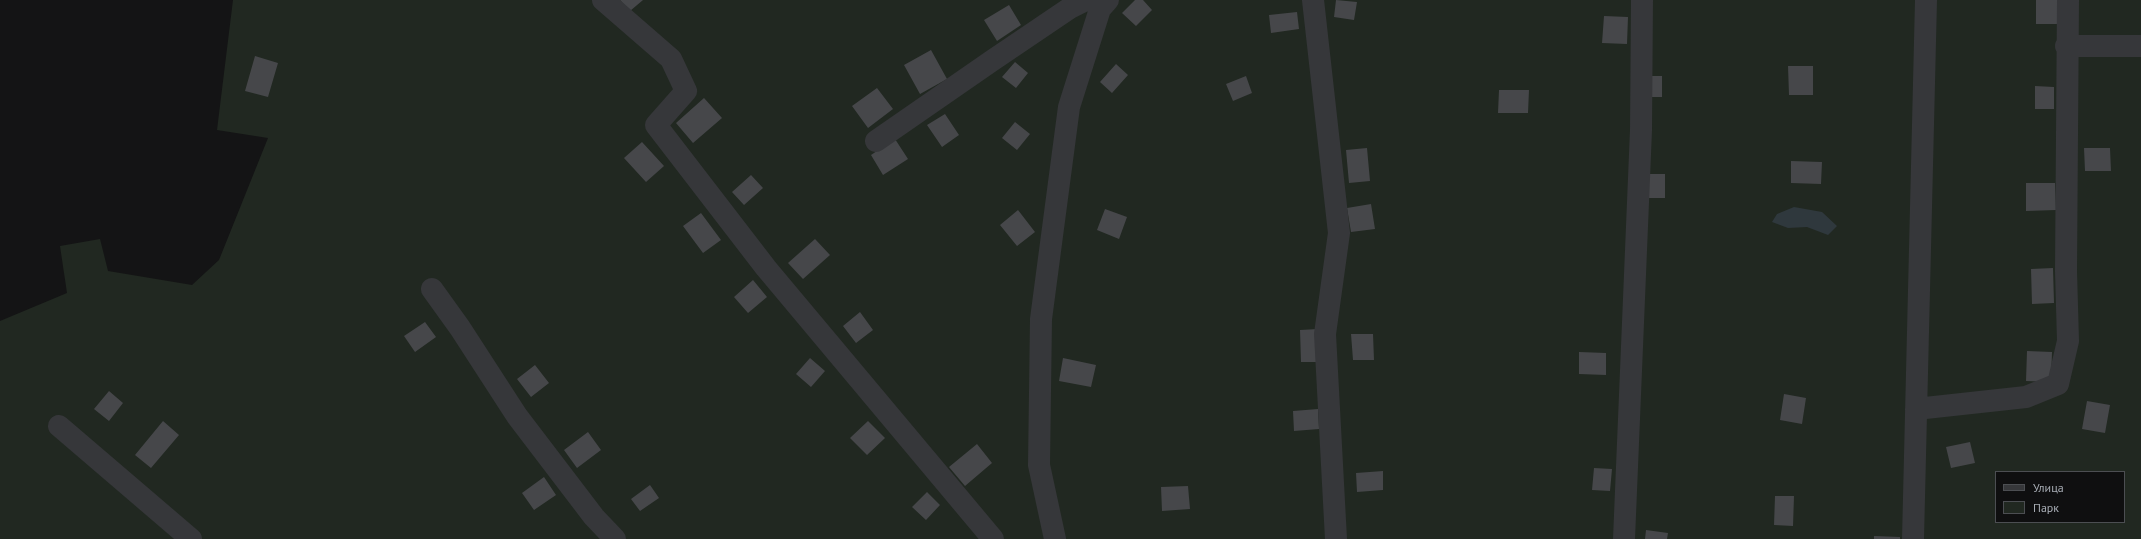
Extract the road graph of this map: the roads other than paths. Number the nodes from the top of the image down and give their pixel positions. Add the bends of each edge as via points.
1 (603, 0) edge
2 (1086, 0) edge
3 (1108, 0) edge
4 (1313, 0) edge
5 (1642, 0) edge
6 (1926, 0) edge
7 (2068, 0) edge
8 (2066, 46) junction
9 (2141, 46) edge
10 (876, 141) dead end
11 (432, 289) dead end
12 (1916, 409) junction
13 (59, 426) dead end
14 (191, 539) edge
15 (615, 539) edge
16 (994, 539) edge
17 (1055, 539) edge
18 (1336, 539) edge
19 (1624, 539) edge
20 (1913, 539) edge

1 - 16 street via 671,59 686,91 656,125 766,268
2 - 10 street via 1070,8
3 - 17 street via 1100,9 1069,107 1042,319 1039,465
4 - 18 street via 1339,233 1325,334
5 - 19 street via 1641,130
6 - 12 street
7 - 8 street
8 - 9 street
8 - 12 street via 2068,341 2058,384 2026,397
11 - 15 street via 517,416 594,517
12 - 20 street
13 - 14 street

